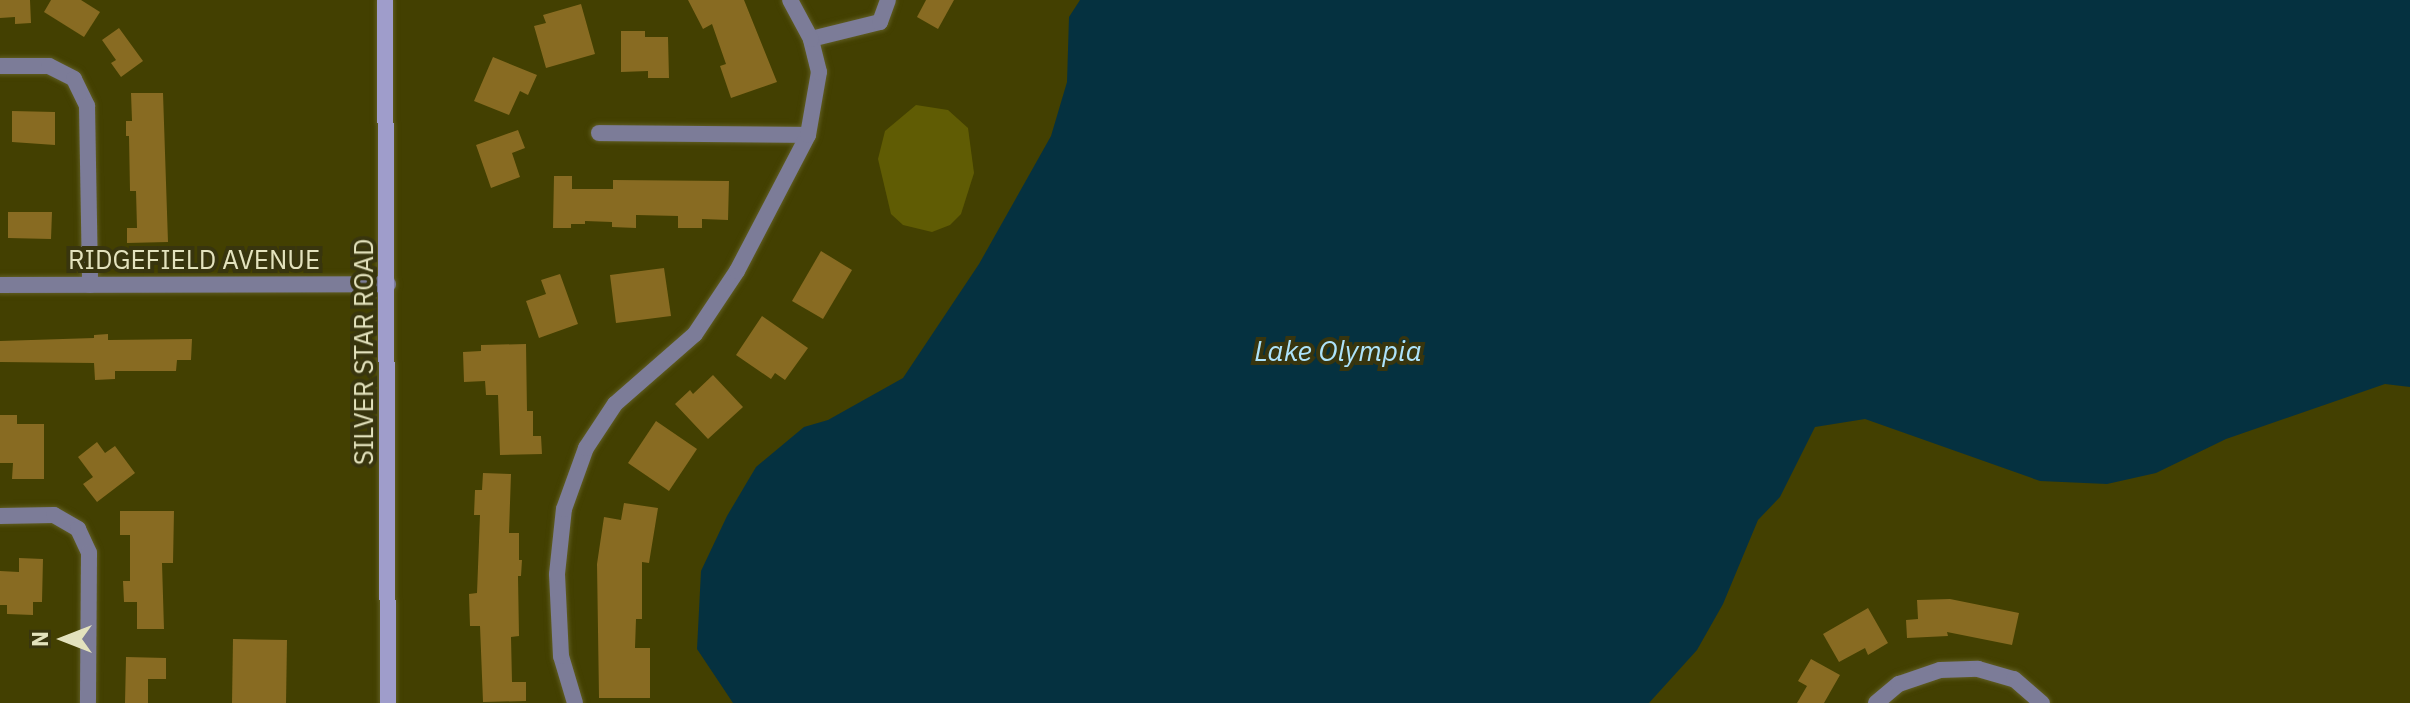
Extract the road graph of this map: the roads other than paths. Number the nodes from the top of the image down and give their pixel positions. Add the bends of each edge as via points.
1 (385, 0) edge
2 (790, 0) edge
3 (888, 0) edge
4 (811, 39) junction
5 (8, 66) edge
6 (599, 133) dead end
7 (808, 135) junction
8 (388, 284) junction
9 (0, 285) edge
10 (90, 285) junction
11 (0, 516) edge
12 (88, 703) edge
13 (388, 703) edge
14 (575, 703) edge
15 (1876, 703) edge
16 (2042, 703) edge

1 - 8 main road, SILVER STAR ROAD
2 - 4 street
3 - 4 street via 880,22
4 - 7 street via 819,72
5 - 10 street via 49,66 74,79 87,106
6 - 7 street
7 - 14 street via 737,271 695,334 615,404 586,448 564,509 557,574 561,656
8 - 10 street, RIDGEFIELD AVENUE
8 - 13 main road, SILVER STAR ROAD
9 - 10 street, RIDGEFIELD AVENUE
11 - 12 street via 54,515 78,529 89,553
15 - 16 street via 1899,684 1940,670 1978,669 2014,679

